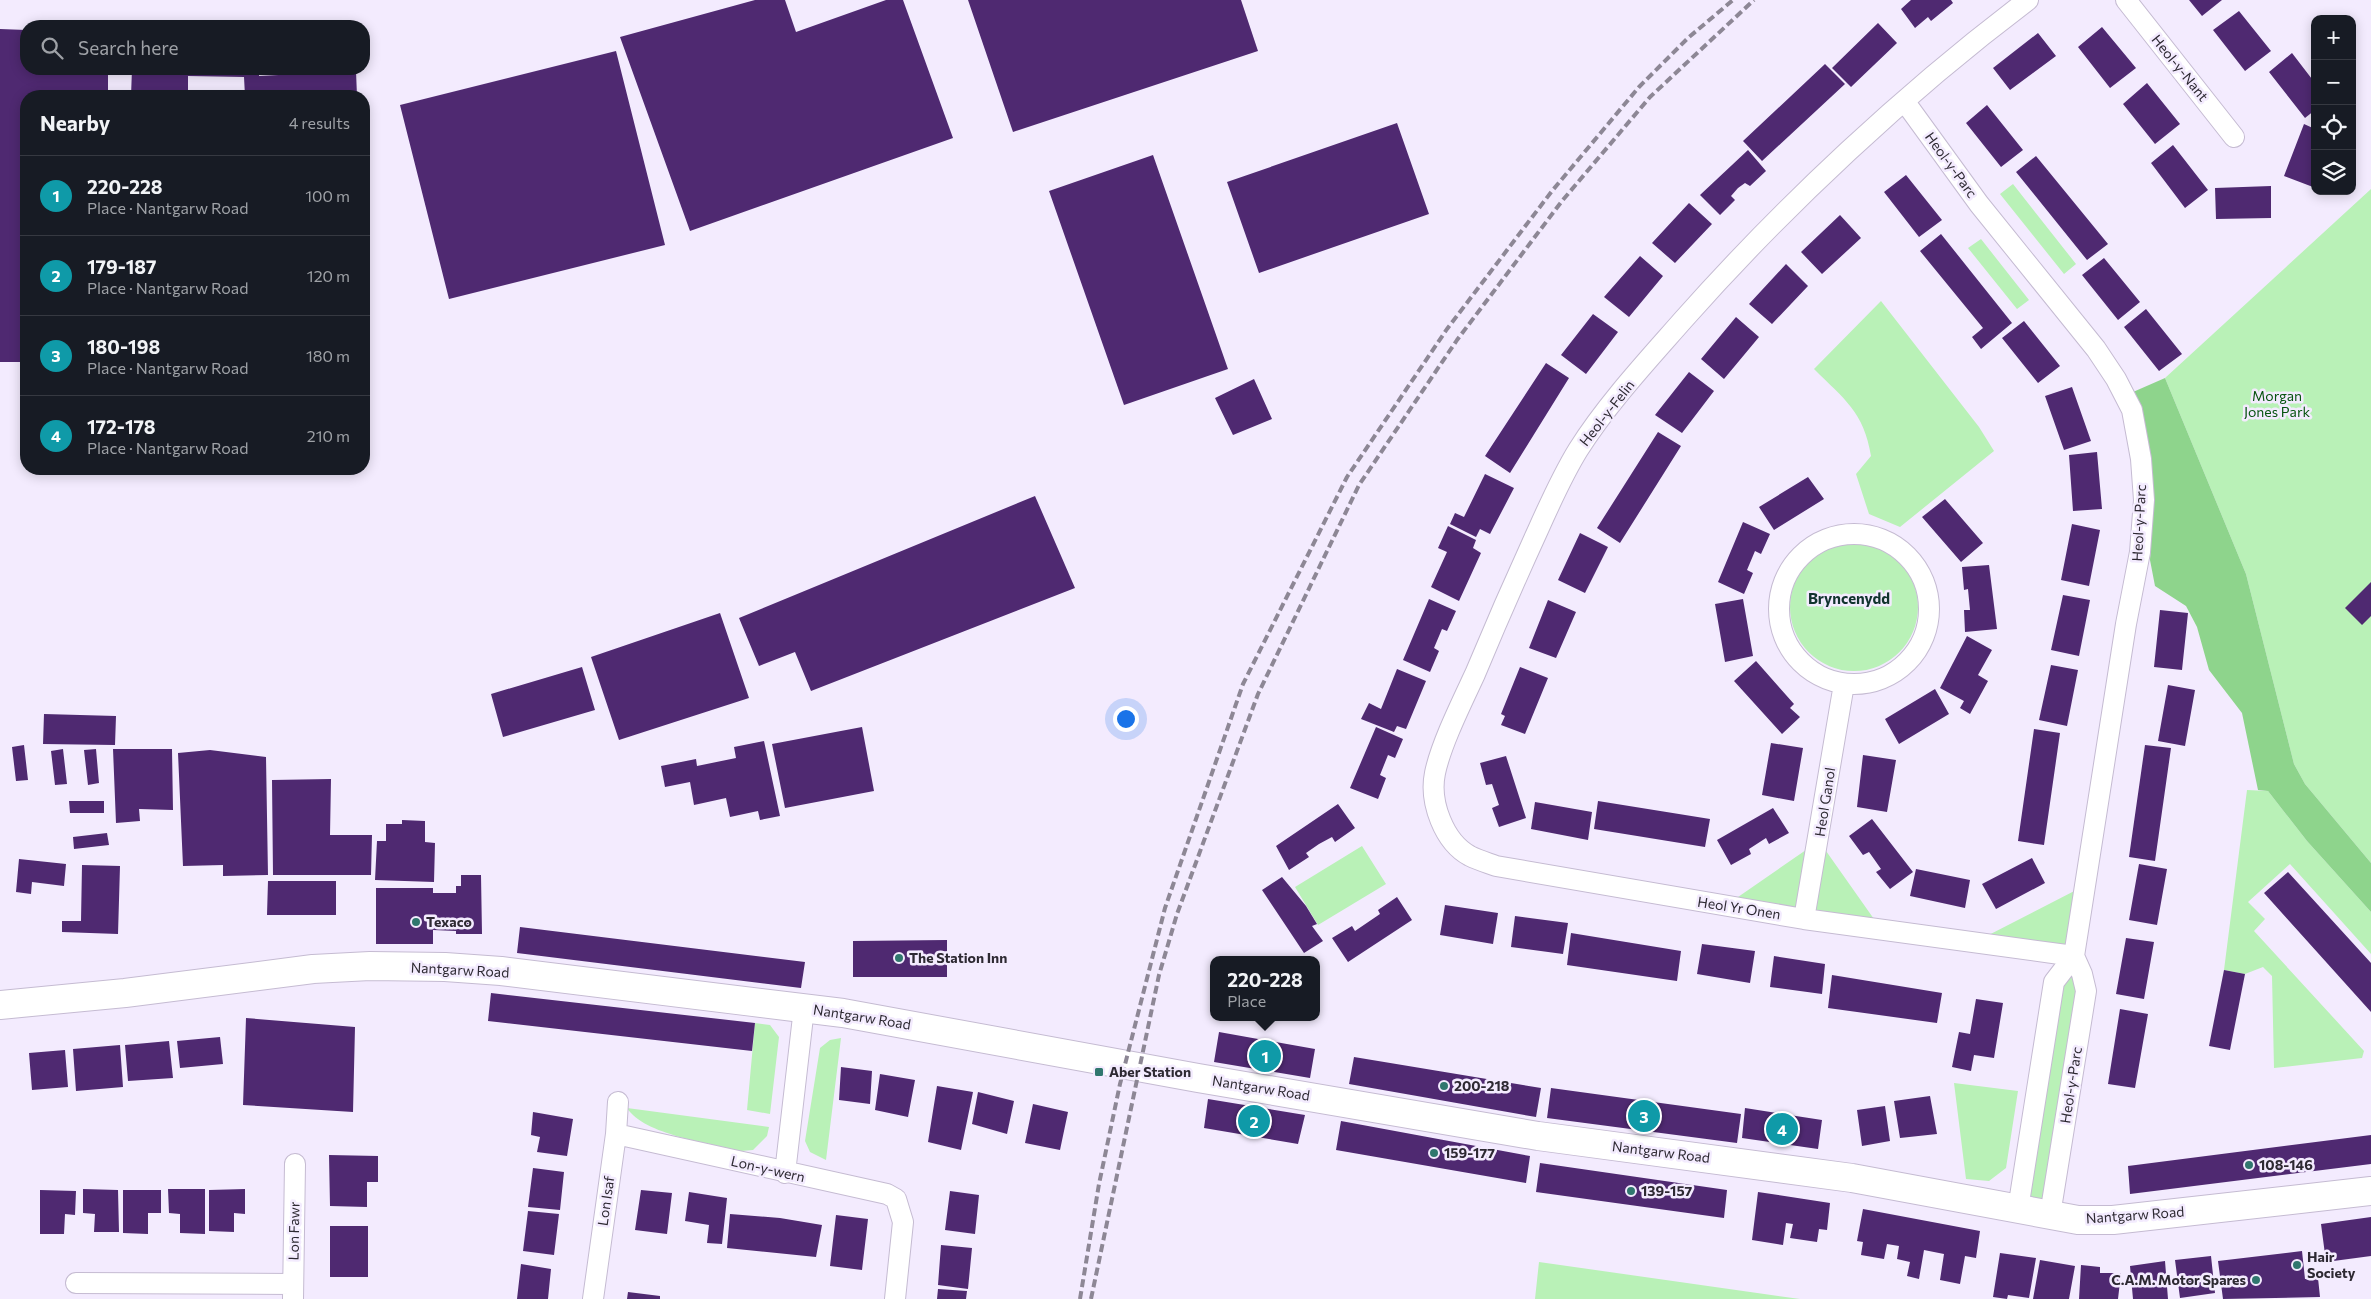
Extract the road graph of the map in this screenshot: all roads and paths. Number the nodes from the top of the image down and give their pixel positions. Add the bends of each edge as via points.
1 (2028, 0) edge
2 (2126, 0) edge
3 (1905, 102) junction
4 (2234, 136) dead end
5 (1844, 684) junction
6 (1436, 804) joint
7 (1804, 919) junction
8 (2074, 956) junction
9 (0, 1005) edge
10 (804, 1008) junction
11 (618, 1102) dead end
12 (616, 1134) junction
13 (295, 1164) dead end
14 (785, 1173) junction
15 (2371, 1191) edge
16 (2018, 1209) junction
17 (2050, 1215) junction
18 (76, 1284) dead end
19 (293, 1291) edge
20 (593, 1299) edge
21 (895, 1299) edge

1 - 3 street
2 - 4 street, Heol-y-Nant
3 - 6 street, Heol-y-Felin via 1728,269 1604,414 1578,450 1522,564 1442,752 1434,775
3 - 8 street, Heol-y-Parc via 1979,204 2096,349 2132,410 2144,500 2140,552
5 - 5 street via 1865,684 1888,677 1907,663 1921,644 1929,621 1929,598 1922,575 1908,556 1889,542 1864,534 1837,534 1813,545 1794,562 1781,585 1778,611 1782,637 1796,659 1817,675
5 - 7 street, Heol Ganol
6 - 7 street, Heol Yr Onen via 1442,825 1457,845 1470,856 1496,866
7 - 8 street, Heol Yr Onen
8 - 16 street, Heol-y-Parc via 2054,982
8 - 17 street, Heol-y-Parc via 2086,991
9 - 10 main road, Nantgarw Road via 314,969 370,966 500,971
10 - 14 street
10 - 16 main road, Nantgarw Road via 1538,1136 1852,1178
11 - 12 street, Lon Isaf
12 - 14 street, Lon-y-wern
12 - 20 street, Lon Isaf
13 - 19 street, Lon Fawr
14 - 21 street, Lon-y-wern via 887,1194 896,1199 903,1222
15 - 17 main road, Nantgarw Road via 2113,1220 2078,1220
16 - 17 main road, Nantgarw Road
18 - 19 street

